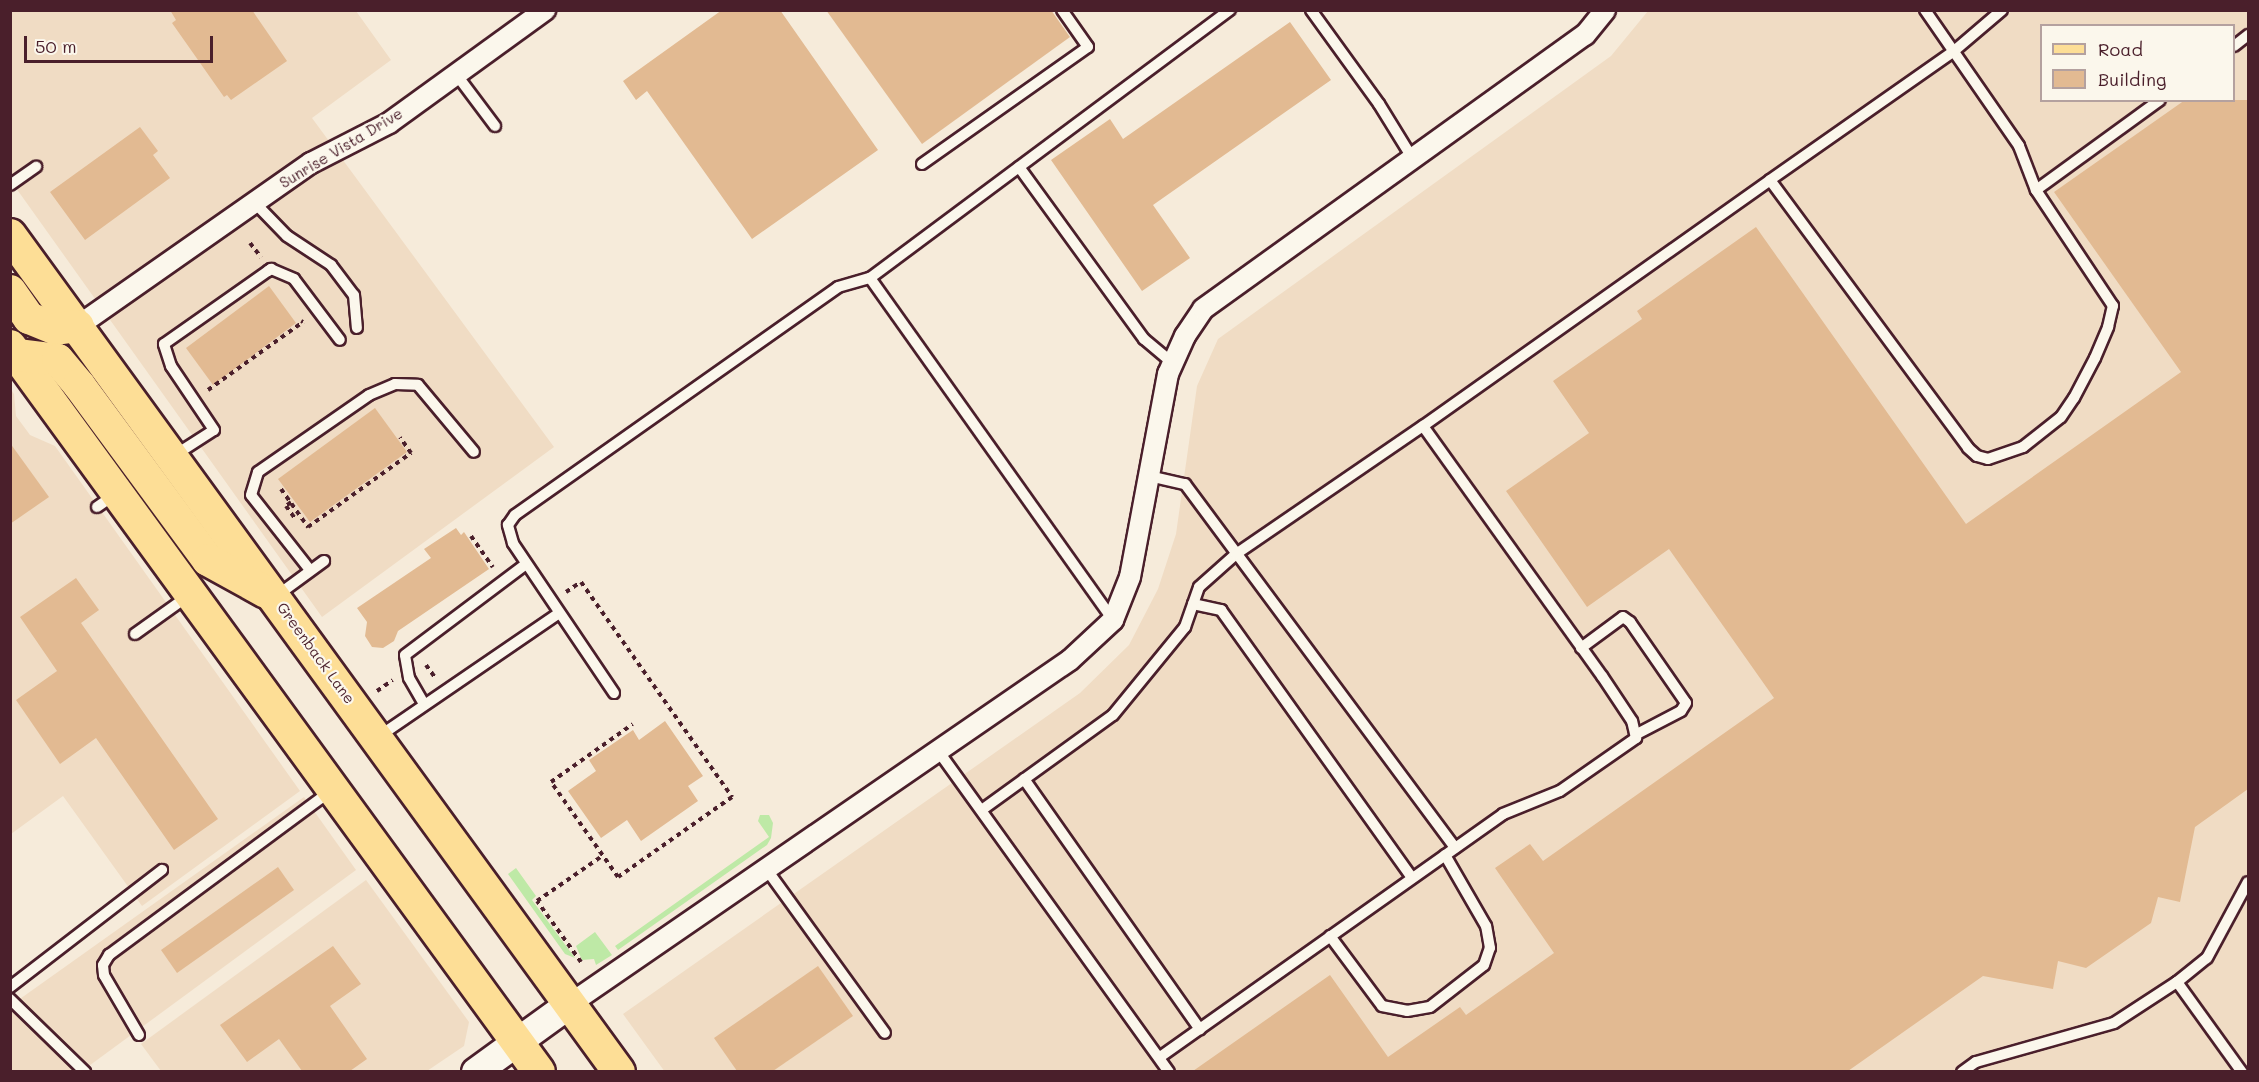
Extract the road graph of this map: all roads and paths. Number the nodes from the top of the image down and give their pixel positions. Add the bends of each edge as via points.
1 (545, 10) edge
2 (1062, 10) edge
3 (1230, 10) edge
4 (1311, 10) edge
5 (1605, 10) edge
6 (1925, 10) edge
7 (2002, 10) edge
8 (2248, 35) edge
9 (2235, 45) edge
10 (1954, 51) junction
11 (456, 74) junction
12 (2157, 102) edge
13 (495, 126) dead end
14 (1413, 159) junction
15 (922, 164) dead end
16 (36, 167) dead end
17 (1019, 167) junction
18 (1770, 180) junction
19 (10, 186) edge
20 (2036, 190) junction
21 (254, 202) junction
22 (10, 235) edge
23 (250, 243) dead end
24 (268, 271) junction
25 (870, 278) junction
26 (10, 291) edge
27 (297, 314) dead end
28 (78, 326) junction
29 (357, 328) dead end
30 (340, 340) dead end
31 (13, 353) edge
32 (1173, 363) junction
33 (191, 396) junction
34 (1423, 426) junction
35 (400, 437) dead end
36 (474, 452) dead end
37 (172, 457) junction
38 (1149, 476) junction
39 (281, 489) dead end
40 (1236, 554) junction
41 (324, 561) dead end
42 (526, 564) junction
43 (310, 570) junction
44 (191, 594) junction
45 (275, 597) junction
46 (552, 602) junction
47 (1193, 604) junction
48 (559, 613) junction
49 (1113, 620) junction
50 (135, 634) dead end
51 (417, 646) junction
52 (1581, 648) junction
53 (447, 675) dead end
54 (614, 693) dead end
55 (424, 705) junction
56 (633, 724) dead end
57 (1637, 734) junction
58 (378, 737) junction
59 (939, 752) junction
60 (1024, 779) junction
61 (332, 790) junction
62 (983, 809) junction
63 (1455, 848) junction
64 (1445, 855) junction
65 (602, 856) junction
66 (162, 870) dead end
67 (767, 870) junction
68 (1412, 879) junction
69 (2248, 882) edge
70 (1330, 936) junction
71 (581, 962) dead end
72 (2177, 982) junction
73 (10, 987) edge
74 (10, 999) edge
75 (570, 1004) junction
76 (1200, 1029) junction
77 (885, 1033) dead end
78 (139, 1035) dead end
79 (517, 1042) junction
80 (1160, 1057) junction
81 (85, 1071) edge
82 (476, 1071) edge
83 (539, 1071) edge
84 (619, 1071) edge
85 (1169, 1071) edge
86 (1962, 1071) edge
87 (2242, 1071) edge

1 - 11 street, Sunrise Vista Drive
2 - 15 lane via 1089,47
3 - 17 lane
4 - 14 lane via 1379,104
5 - 14 street via 1585,35
6 - 10 lane
7 - 10 lane
8 - 9 lane
10 - 18 lane
10 - 20 lane via 2019,146
11 - 13 lane
11 - 21 street, Sunrise Vista Drive via 388,123 311,163
12 - 20 lane
14 - 32 street via 1203,309
16 - 19 lane
17 - 25 lane
17 - 32 lane via 1144,339
18 - 20 lane via 1961,440 1977,456 1988,459 2024,447 2061,417 2095,358 2113,306
18 - 34 lane
21 - 28 street, Sunrise Vista Drive
21 - 29 lane via 287,236 331,265 354,295
22 - 28 main road, Greenback Lane
23 - 24 path
24 - 30 lane via 294,279
24 - 33 lane via 164,344 171,366
25 - 42 lane via 838,287 515,515 508,525 509,533
25 - 49 lane
26 - 28 main road via 29,318 56,329
27 - 33 path via 303,322 204,392
28 - 37 main road, Greenback Lane
31 - 44 main road via 107,500
31 - 45 main road via 58,360 208,560
32 - 38 street
33 - 37 lane via 214,430
34 - 40 lane
34 - 52 lane
35 - 39 path via 411,453 308,527
36 - 43 lane via 418,385 395,384 369,395 258,471 251,495
37 - 45 main road, Greenback Lane
38 - 40 lane via 1185,484
38 - 49 street via 1130,577
40 - 47 lane via 1198,587
40 - 63 lane
41 - 43 lane
42 - 46 lane
42 - 51 lane
43 - 45 lane
44 - 50 lane
44 - 61 main road
45 - 58 main road, Greenback Lane
46 - 48 lane
46 - 65 path via 581,582 732,797 618,877
47 - 60 lane via 1185,627 1113,715
47 - 68 lane via 1221,610
48 - 54 lane
48 - 55 lane
49 - 59 street via 1070,660
51 - 53 path via 438,682
51 - 55 lane via 405,655 409,678
52 - 57 lane
52 - 57 lane via 1623,617 1686,703 1681,711
55 - 58 lane
56 - 65 path via 551,782
57 - 63 lane via 1625,748 1560,791 1503,814
58 - 75 main road, Greenback Lane
59 - 62 lane
59 - 67 street
60 - 62 lane
60 - 76 lane
61 - 78 lane via 109,955 103,965 104,975
61 - 79 main road
62 - 80 lane
63 - 64 lane
64 - 68 lane
64 - 70 lane via 1486,926 1490,948 1484,965 1430,1007 1407,1011 1382,1006
65 - 71 path via 537,902
66 - 73 lane
67 - 75 street
67 - 77 lane
68 - 70 lane
69 - 72 lane via 2207,958
70 - 76 lane
72 - 86 lane via 2114,1023 1976,1062
72 - 87 lane
74 - 81 lane
75 - 79 street
75 - 84 main road, Greenback Lane
76 - 80 lane
79 - 82 street
79 - 83 main road
80 - 85 lane

